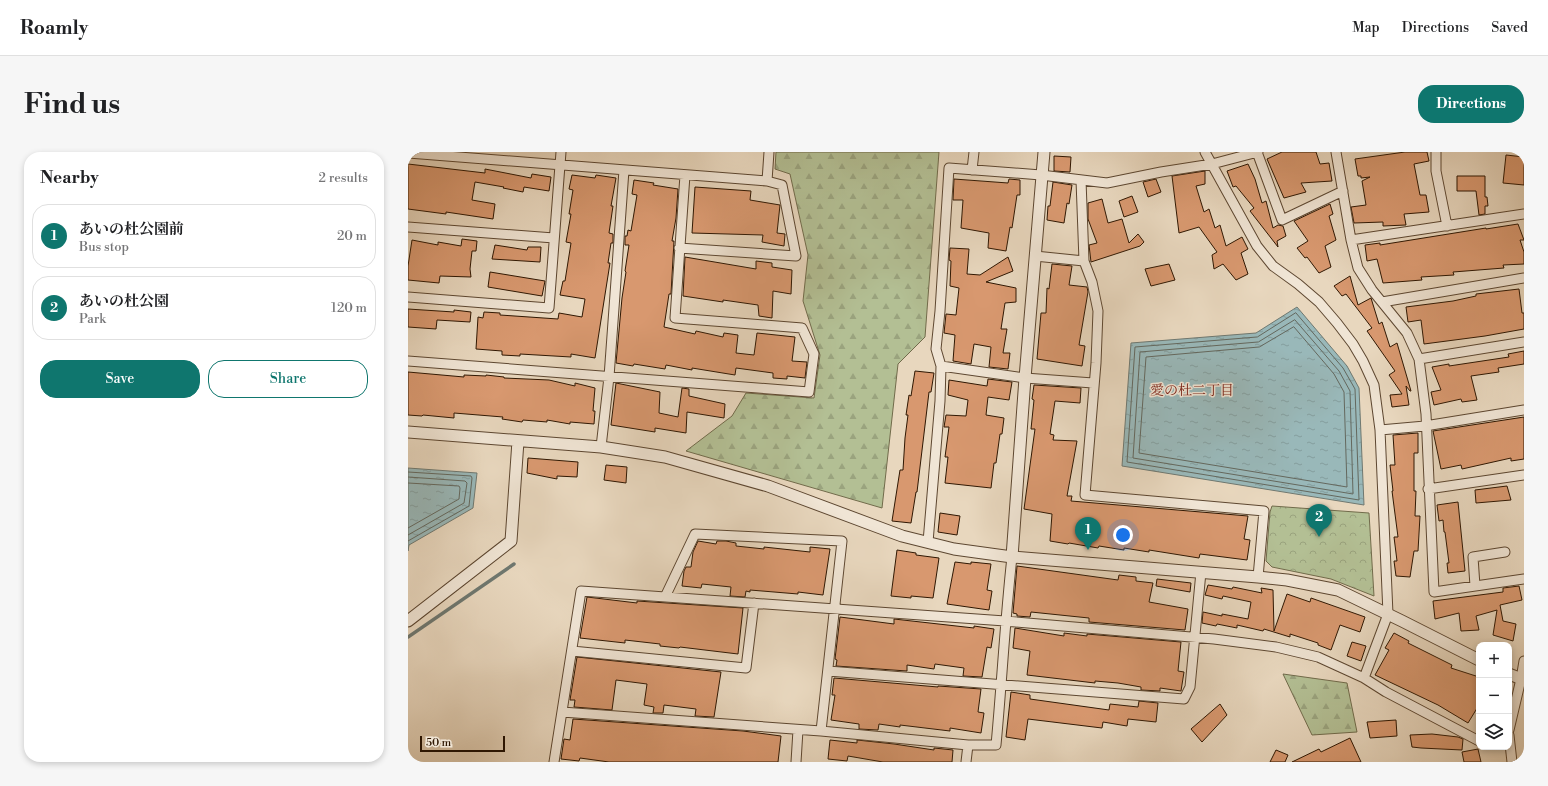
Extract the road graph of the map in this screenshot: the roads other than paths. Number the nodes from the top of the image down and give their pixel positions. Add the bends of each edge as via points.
1 (561, 152) edge
2 (769, 152) edge
3 (974, 152) edge
4 (1044, 152) edge
5 (1205, 152) edge
6 (1257, 152) edge
7 (1336, 152) edge
8 (1436, 152) edge
9 (408, 153) edge
10 (560, 164) junction
11 (1212, 164) junction
12 (624, 170) junction
13 (972, 170) junction
14 (685, 175) junction
15 (1041, 175) junction
16 (1081, 180) junction
17 (767, 181) junction
18 (1343, 191) junction
19 (1524, 214) edge
20 (1447, 226) junction
21 (408, 227) edge
22 (554, 238) junction
23 (1351, 240) junction
24 (679, 248) junction
25 (1035, 256) junction
26 (1084, 261) junction
27 (1524, 278) edge
28 (408, 297) edge
29 (1382, 302) junction
30 (1524, 342) edge
31 (1419, 359) junction
32 (408, 361) edge
33 (941, 366) junction
34 (609, 377) junction
35 (1025, 378) junction
36 (1093, 383) junction
37 (1524, 410) edge
38 (1426, 426) junction
39 (1380, 430) junction
40 (408, 432) edge
41 (518, 441) junction
42 (601, 447) junction
43 (1524, 475) edge
44 (1428, 489) junction
45 (928, 542) junction
46 (1504, 552) dead end
47 (1012, 557) junction
48 (1201, 572) junction
49 (1258, 577) junction
50 (1524, 579) edge
51 (1475, 586) junction
52 (664, 597) junction
53 (754, 603) junction
54 (834, 609) junction
55 (1388, 614) junction
56 (1005, 621) junction
57 (408, 622) edge
58 (1194, 638) junction
59 (572, 651) junction
60 (1476, 658) edge
61 (1524, 661) edge
62 (828, 671) junction
63 (1512, 675) edge
64 (1364, 678) junction
65 (1523, 680) edge
66 (1002, 685) junction
67 (562, 712) junction
68 (1512, 719) edge
69 (798, 730) junction
70 (821, 731) junction
71 (1476, 739) edge
72 (968, 745) junction
73 (1511, 750) edge
74 (554, 762) edge
75 (796, 762) edge
76 (966, 762) edge
77 (1512, 762) edge

1 - 10 street
2 - 17 street
3 - 13 street
4 - 15 street
5 - 11 street
6 - 11 street
6 - 18 street via 1282,220
7 - 18 street
8 - 20 street via 1436,171
9 - 10 street
10 - 12 street
10 - 22 street
11 - 16 street via 1107,183
11 - 39 street via 1257,246 1273,266 1319,302 1353,344 1374,385
12 - 14 street
12 - 34 street
13 - 15 street
13 - 33 street via 949,168 936,349
14 - 17 street
14 - 24 street
15 - 16 street
15 - 25 street
16 - 26 street
17 - 24 street via 782,185 796,256
18 - 23 street
19 - 20 street
20 - 23 street
21 - 22 street
22 - 28 street via 549,308
23 - 29 street via 1358,268
24 - 34 street via 675,318 802,328 814,354 809,392
25 - 26 street
25 - 35 street
26 - 36 street via 1092,282 1098,311
27 - 29 street
29 - 31 street via 1407,333
30 - 31 street
31 - 38 street
32 - 34 street
33 - 35 street
33 - 45 street
34 - 42 street
35 - 36 street
35 - 47 street
36 - 49 street via 1085,495 1264,511
37 - 38 street
38 - 39 street
38 - 44 street
39 - 55 street
40 - 41 street
41 - 42 street
41 - 57 street via 511,542
42 - 45 street via 665,457 768,486 902,536
43 - 44 street
44 - 51 street via 1434,592
45 - 47 street via 954,549
46 - 51 street via 1473,557
47 - 48 street
47 - 56 street
48 - 49 street
48 - 58 street
49 - 55 street via 1338,590
50 - 51 street
52 - 53 street
52 - 54 street via 695,534 842,542
52 - 59 street via 580,591
53 - 54 street
53 - 59 street via 746,668
54 - 56 street
54 - 62 street
55 - 60 street
55 - 64 street
56 - 58 street
56 - 66 street
58 - 64 street via 1296,651 1318,657
58 - 66 street via 1190,687 1184,699
59 - 67 street
61 - 65 street
62 - 66 street
62 - 70 street
63 - 65 street
64 - 71 street
65 - 68 street
66 - 72 street via 996,745
67 - 69 street
67 - 74 street
69 - 70 street
69 - 75 street
70 - 72 street
72 - 76 street
73 - 77 street

